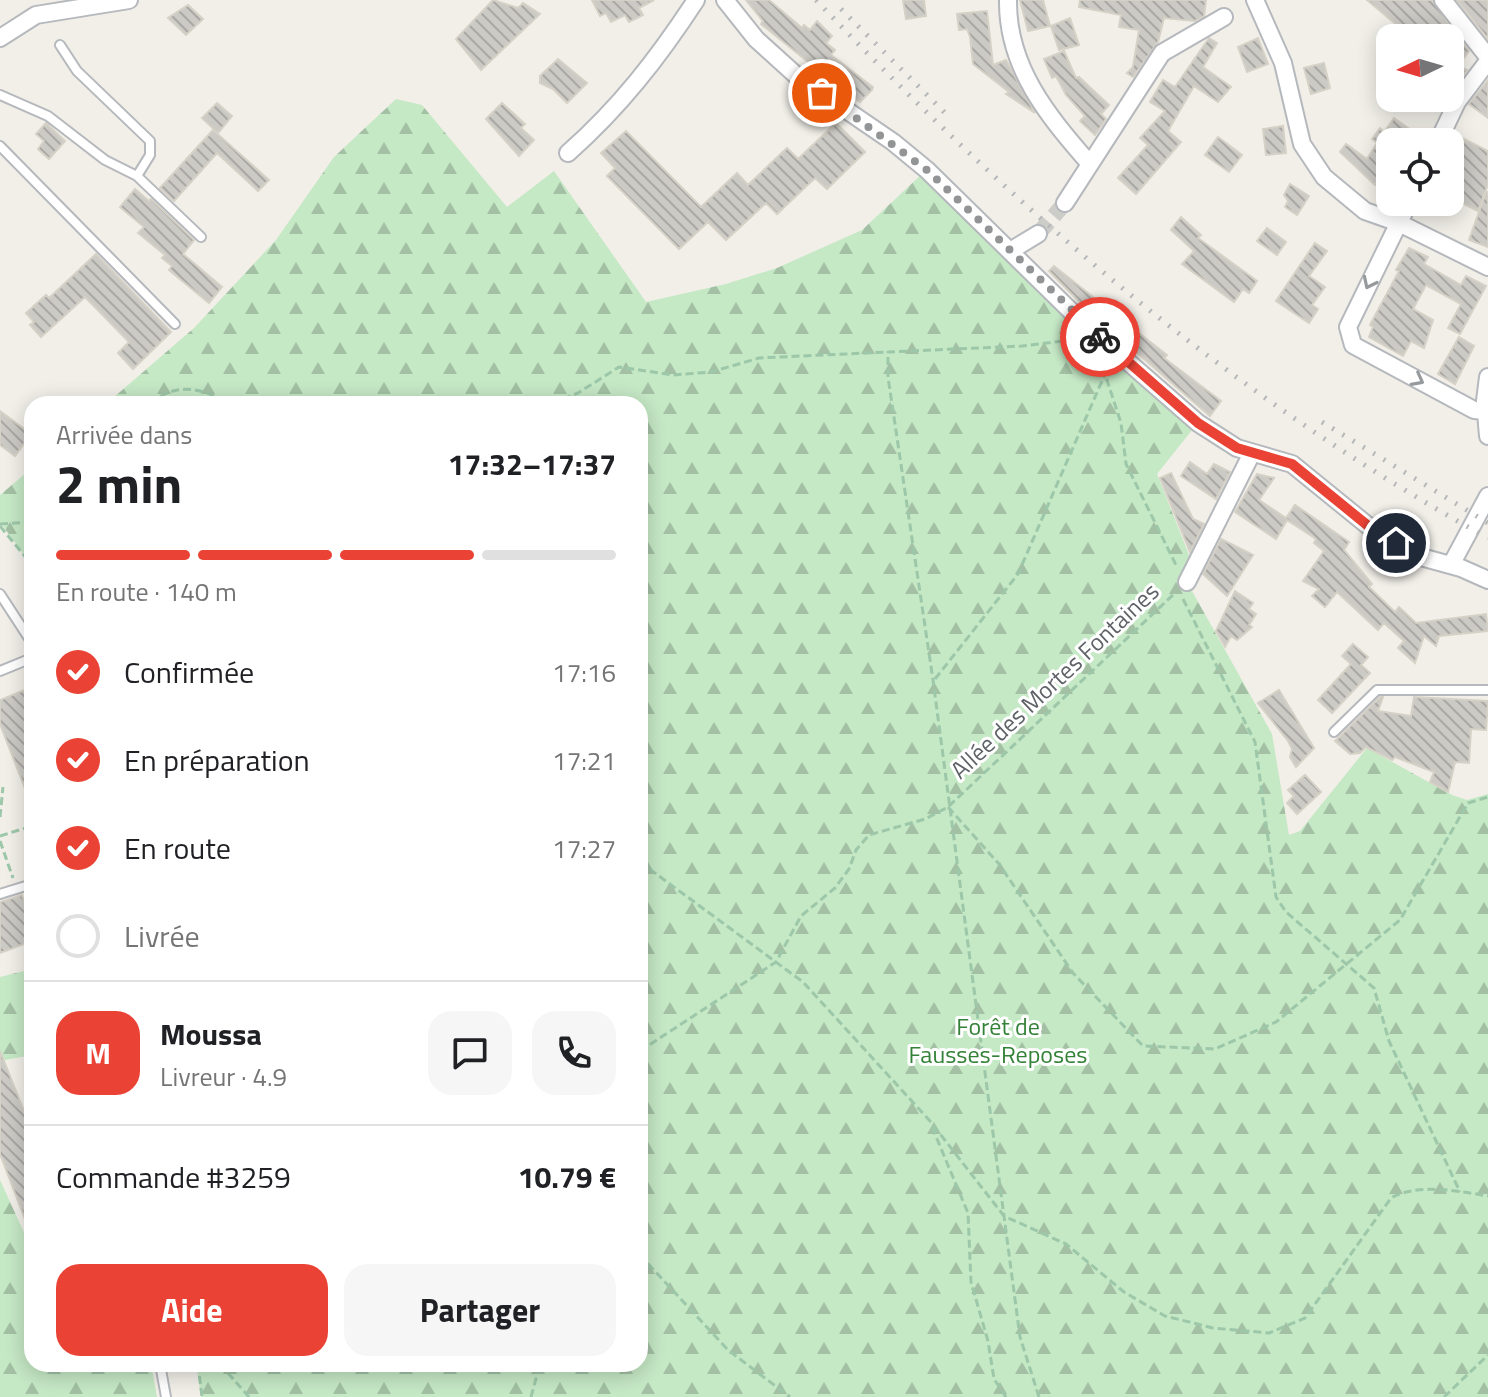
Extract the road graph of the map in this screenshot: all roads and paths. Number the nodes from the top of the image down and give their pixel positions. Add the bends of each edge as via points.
1 (129, 0) edge
2 (696, 0) edge
3 (725, 0) edge
4 (1008, 0) edge
5 (1255, 0) edge
6 (1443, 0) edge
7 (35, 7) edge
8 (1224, 17) dead end
9 (0, 38) edge
10 (60, 45) dead end
11 (1488, 59) edge
12 (0, 95) edge
13 (1445, 128) edge
14 (0, 146) edge
15 (568, 153) dead end
16 (1089, 163) junction
17 (137, 176) junction
18 (1065, 203) tunnel mouth
19 (1402, 216) edge
20 (1399, 223) junction
21 (1038, 234) tunnel mouth
22 (201, 237) dead end
23 (1010, 251) junction
24 (1488, 267) edge
25 (1079, 319) junction
26 (175, 324) dead end
27 (1074, 341) junction
28 (1084, 347) dead end
29 (888, 352) junction
30 (1093, 354) dead end
31 (1105, 374) junction
32 (1488, 377) edge
33 (165, 396) edge
34 (213, 396) edge
35 (571, 396) edge
36 (1485, 411) junction
37 (1488, 436) edge
38 (1252, 453) junction
39 (1488, 496) edge
40 (24, 523) edge
41 (0, 525) edge
42 (24, 555) edge
43 (1451, 565) junction
44 (1181, 580) junction
45 (1488, 580) edge
46 (0, 594) edge
47 (24, 631) edge
48 (24, 661) edge
49 (0, 671) edge
50 (933, 680) junction
51 (1488, 690) edge
52 (1334, 732) dead end
53 (3, 787) dead end
54 (1488, 797) edge
55 (948, 807) junction
56 (0, 817) edge
57 (24, 829) edge
58 (0, 839) edge
59 (648, 868) edge
60 (24, 887) edge
61 (17, 889) junction
62 (0, 894) edge
63 (776, 962) junction
64 (1346, 966) junction
65 (648, 1046) edge
66 (930, 1121) junction
67 (1460, 1192) junction
68 (1488, 1196) edge
69 (1004, 1216) junction
70 (648, 1264) edge
71 (1488, 1355) edge
72 (161, 1372) edge
73 (199, 1372) edge
74 (227, 1372) edge
75 (538, 1372) edge
76 (166, 1397) edge
77 (202, 1397) edge
78 (249, 1397) edge
79 (531, 1397) edge
80 (790, 1397) edge
81 (1006, 1397) edge
82 (1039, 1397) edge
83 (1444, 1397) edge

1 - 7 street
2 - 15 street via 629,94
3 - 23 street via 756,39 798,77 893,142
4 - 16 street via 1012,38 1026,80
5 - 20 street via 1283,63 1309,158 1365,211
6 - 11 street
7 - 9 street
8 - 16 street via 1162,53
10 - 17 lane via 77,71 150,141 150,155
11 - 13 street
12 - 17 lane via 48,116 105,160
14 - 26 lane
16 - 18 street
17 - 22 lane
19 - 20 street
20 - 24 street
20 -> 36 street via 1348,327 1350,341 1474,410
21 - 23 street
23 - 25 street
25 - 27 path via 1082,335
25 - 38 street via 1198,423
27 - 28 path
27 - 29 path
29 - 35 path via 759,358 711,372 673,375 619,367
29 - 50 path
30 - 31 path
31 - 44 path via 1121,423 1126,464
31 - 50 path via 1018,574
32 - 36 street
33 - 34 path via 200,389
36 - 37 street
38 - 43 street via 1292,464 1372,529 1421,557
38 - 44 street
39 - 43 street
40 - 41 path
41 - 42 path
43 - 45 street
44 - 55 path, Allée des Mortes Fontaines
44 - 64 path via 1255,742 1276,897
46 - 47 lane
48 - 49 lane
50 - 55 path
51 - 52 lane via 1377,690
53 - 56 path
54 - 64 path via 1468,803 1400,920
55 - 63 path, Allée des Mortes Fontaines via 869,835 835,888 801,916
55 - 64 path via 999,864 1073,973 1143,1046 1215,1049 1276,1022
55 - 69 path
57 - 58 path
58 - 61 path
59 - 63 path
60 - 61 lane
61 - 62 lane
63 - 65 path
63 - 66 path via 803,982
64 - 67 path via 1374,988 1389,1041
66 - 69 path
66 - 81 path via 968,1213 971,1282 994,1379
67 - 68 path
67 - 69 path via 1408,1191 1391,1198 1305,1318 1269,1333 1213,1328 1165,1316 1124,1292 1066,1244
69 - 82 path via 1020,1337
70 - 80 path via 728,1350
71 - 83 path
72 - 76 lane
73 - 77 path
74 - 78 path
75 - 79 path

